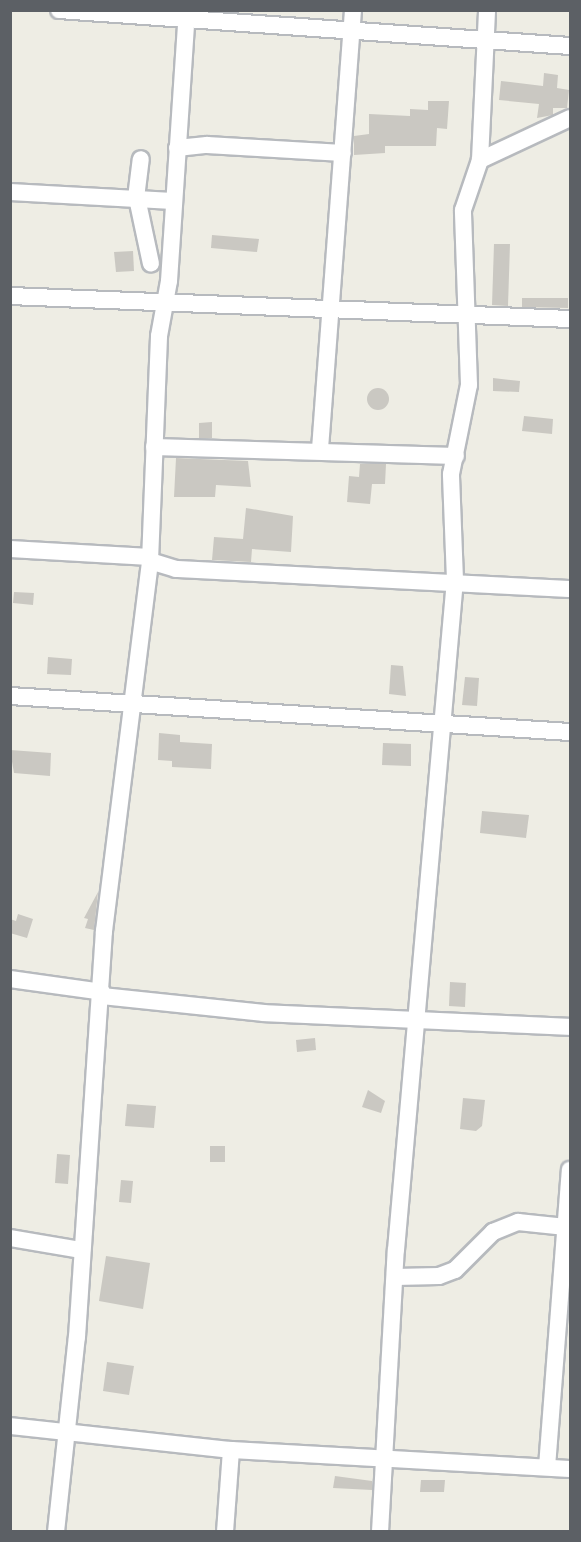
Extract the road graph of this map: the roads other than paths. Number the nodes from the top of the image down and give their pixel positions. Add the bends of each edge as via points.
1 (59, 10) edge
2 (353, 10) edge
3 (487, 10) edge
4 (186, 15) edge
5 (353, 33) junction
6 (487, 42) junction
7 (570, 46) edge
8 (570, 118) edge
9 (177, 148) junction
10 (343, 153) junction
11 (141, 159) dead end
12 (480, 160) junction
13 (10, 192) edge
14 (136, 198) junction
15 (173, 201) junction
16 (151, 264) dead end
17 (10, 296) edge
18 (164, 304) junction
19 (328, 311) junction
20 (469, 318) junction
21 (570, 319) edge
22 (154, 447) junction
23 (320, 449) junction
24 (456, 456) junction
25 (10, 549) edge
26 (150, 559) junction
27 (455, 580) junction
28 (570, 589) edge
29 (10, 696) edge
30 (136, 705) junction
31 (438, 722) junction
32 (570, 732) edge
33 (10, 979) edge
34 (102, 994) junction
35 (418, 1018) junction
36 (570, 1027) edge
37 (570, 1170) edge
38 (566, 1227) junction
39 (10, 1238) edge
40 (81, 1250) junction
41 (395, 1277) junction
42 (10, 1426) edge
43 (67, 1435) junction
44 (231, 1450) junction
45 (385, 1457) junction
46 (546, 1467) junction
47 (570, 1469) edge
48 (56, 1532) edge
49 (225, 1532) edge
50 (380, 1532) edge

1 - 4 street
2 - 5 street
3 - 6 street
4 - 5 street
4 - 9 street
5 - 6 street
5 - 10 street
6 - 7 street
6 - 12 street
8 - 12 street
9 - 10 street via 207,145
9 - 15 street
10 - 19 street
11 - 14 street
12 - 20 street via 463,210
13 - 14 street
14 - 15 street
14 - 16 street
15 - 18 street
17 - 18 street
18 - 19 street
18 - 22 street
19 - 20 street
19 - 23 street
20 - 21 street
20 - 24 street via 469,385
22 - 23 street
22 - 26 street
23 - 24 street
24 - 27 street via 450,493
25 - 26 street
26 - 27 street via 176,569
26 - 30 street
27 - 28 street
27 - 31 street
29 - 30 street
30 - 31 street
30 - 34 street via 104,931
31 - 32 street
31 - 35 street
33 - 34 street
34 - 35 street via 264,1013
34 - 40 street
35 - 36 street
35 - 41 street
37 - 38 street
38 - 41 street via 518,1222 493,1232 455,1270 439,1276
38 - 46 street
39 - 40 street
40 - 43 street
41 - 45 street
42 - 43 street
43 - 44 street
43 - 48 street
44 - 45 street
44 - 49 street
45 - 46 street
45 - 50 street
46 - 47 street

